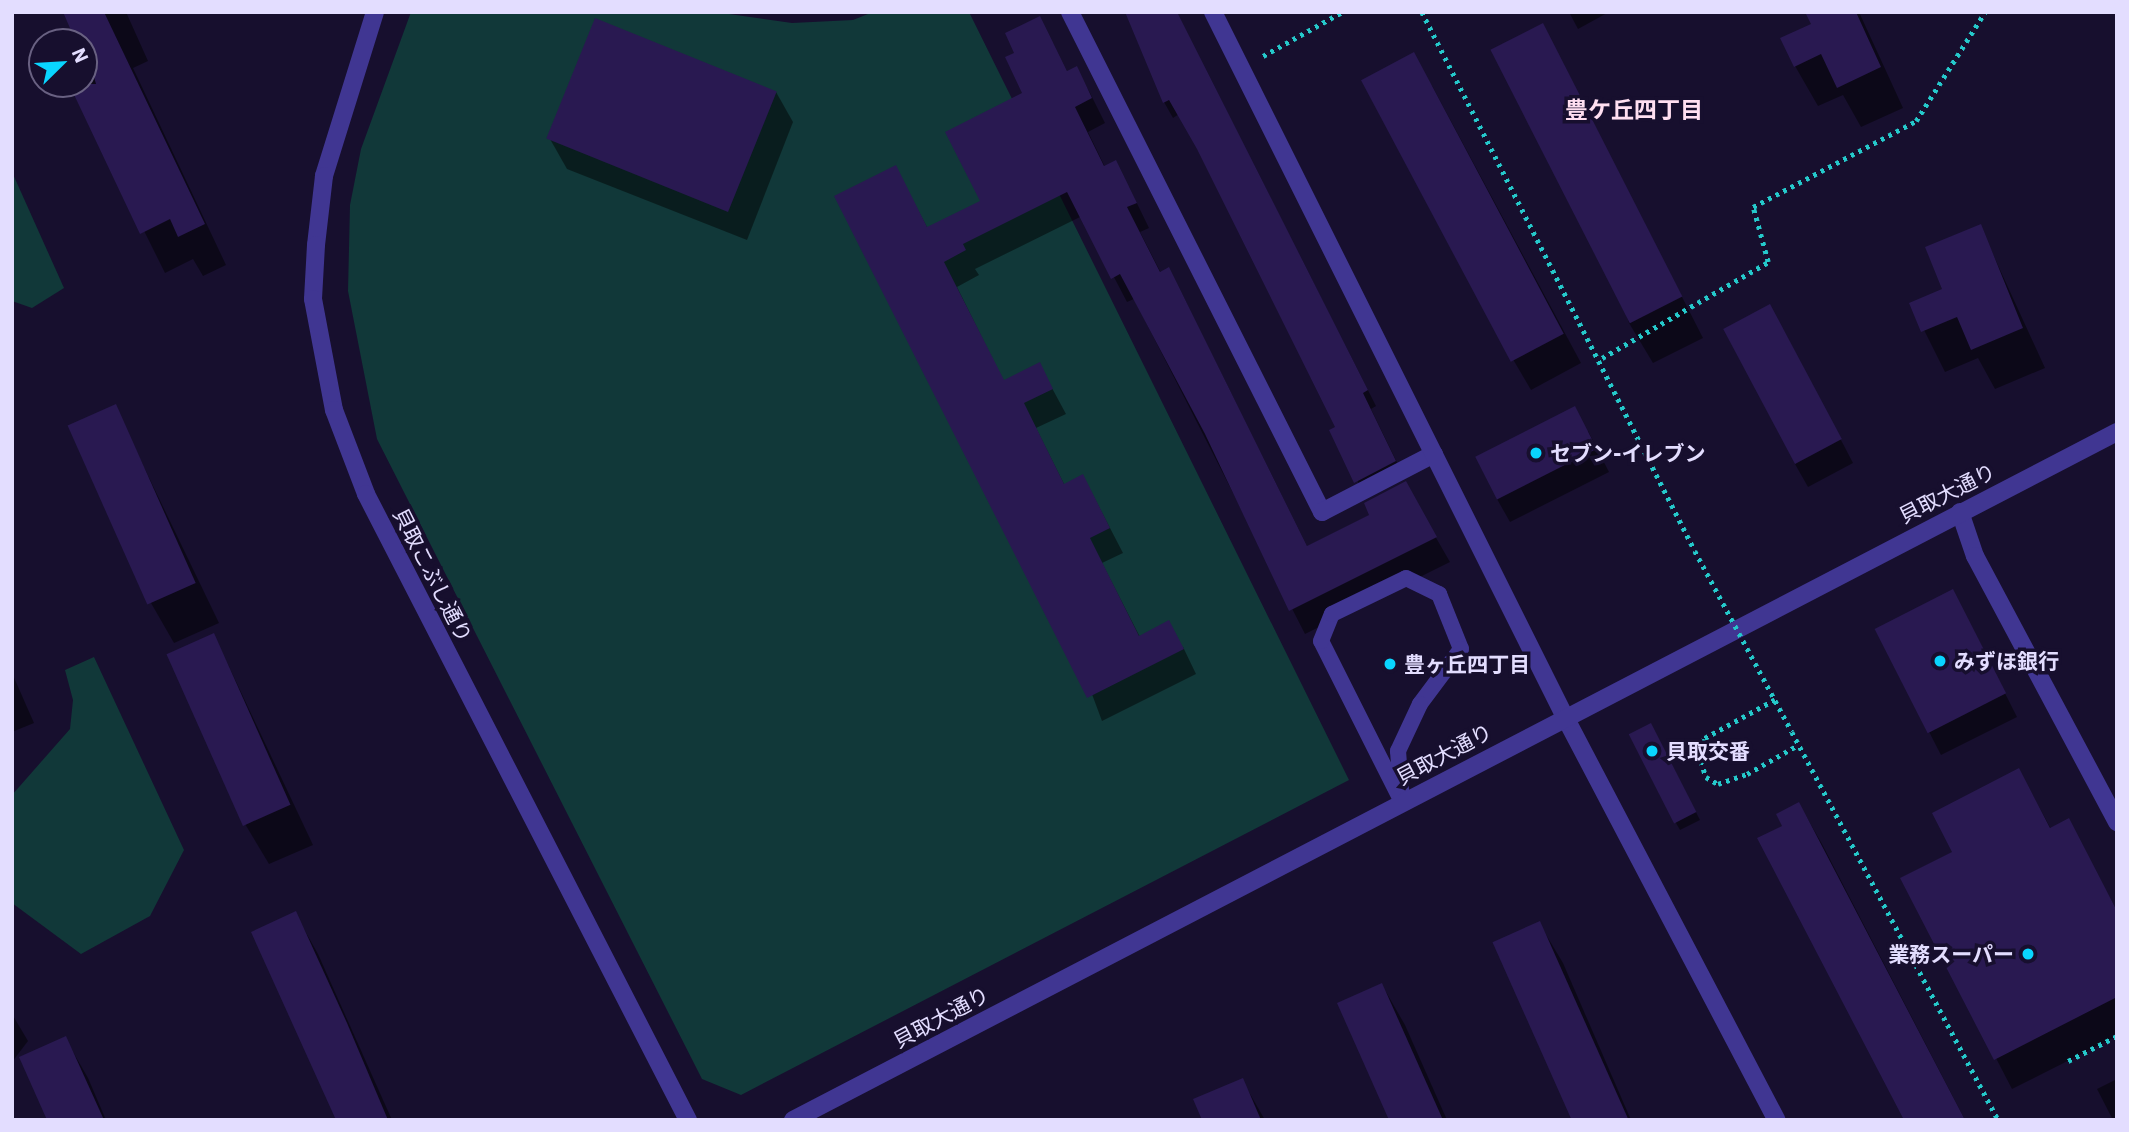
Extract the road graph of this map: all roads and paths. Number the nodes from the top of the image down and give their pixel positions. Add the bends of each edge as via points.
1 (375, 12) edge
2 (1070, 12) edge
3 (1213, 12) edge
4 (1342, 12) edge
5 (1422, 12) edge
6 (1985, 12) edge
7 (1241, 68) junction
8 (1602, 358) junction
9 (2117, 432) edge
10 (1434, 454) junction
11 (1959, 512) junction
12 (1775, 700) junction
13 (1565, 717) junction
14 (1798, 744) junction
15 (1402, 802) junction
16 (2117, 822) edge
17 (2117, 1036) edge
18 (2068, 1061) dead end
19 (688, 1120) edge
20 (793, 1120) edge
21 (1777, 1120) edge
22 (1997, 1120) edge

1 - 19 street, 貝取こぶし通り via 327,164 316,245 313,299 334,410 366,494
2 - 10 street via 1322,512
3 - 7 street
4 - 7 path
5 - 8 path
6 - 8 path via 1916,121 1753,208 1768,261
7 - 10 street
8 - 12 path, bridge via 1695,551
9 - 11 street, 貝取大通り
10 - 13 street
11 - 13 street, 貝取大通り
11 - 16 street via 1975,556
12 - 14 path, bridge
12 - 14 path via 1704,739 1699,753 1706,777 1718,784 1746,774
13 - 15 street, 貝取大通り
13 - 21 street
14 - 22 path
15 - 15 lane via 1321,641 1332,614 1406,578 1439,594 1461,649 1419,704 1398,751
15 - 20 street, 貝取大通り
17 - 18 path

